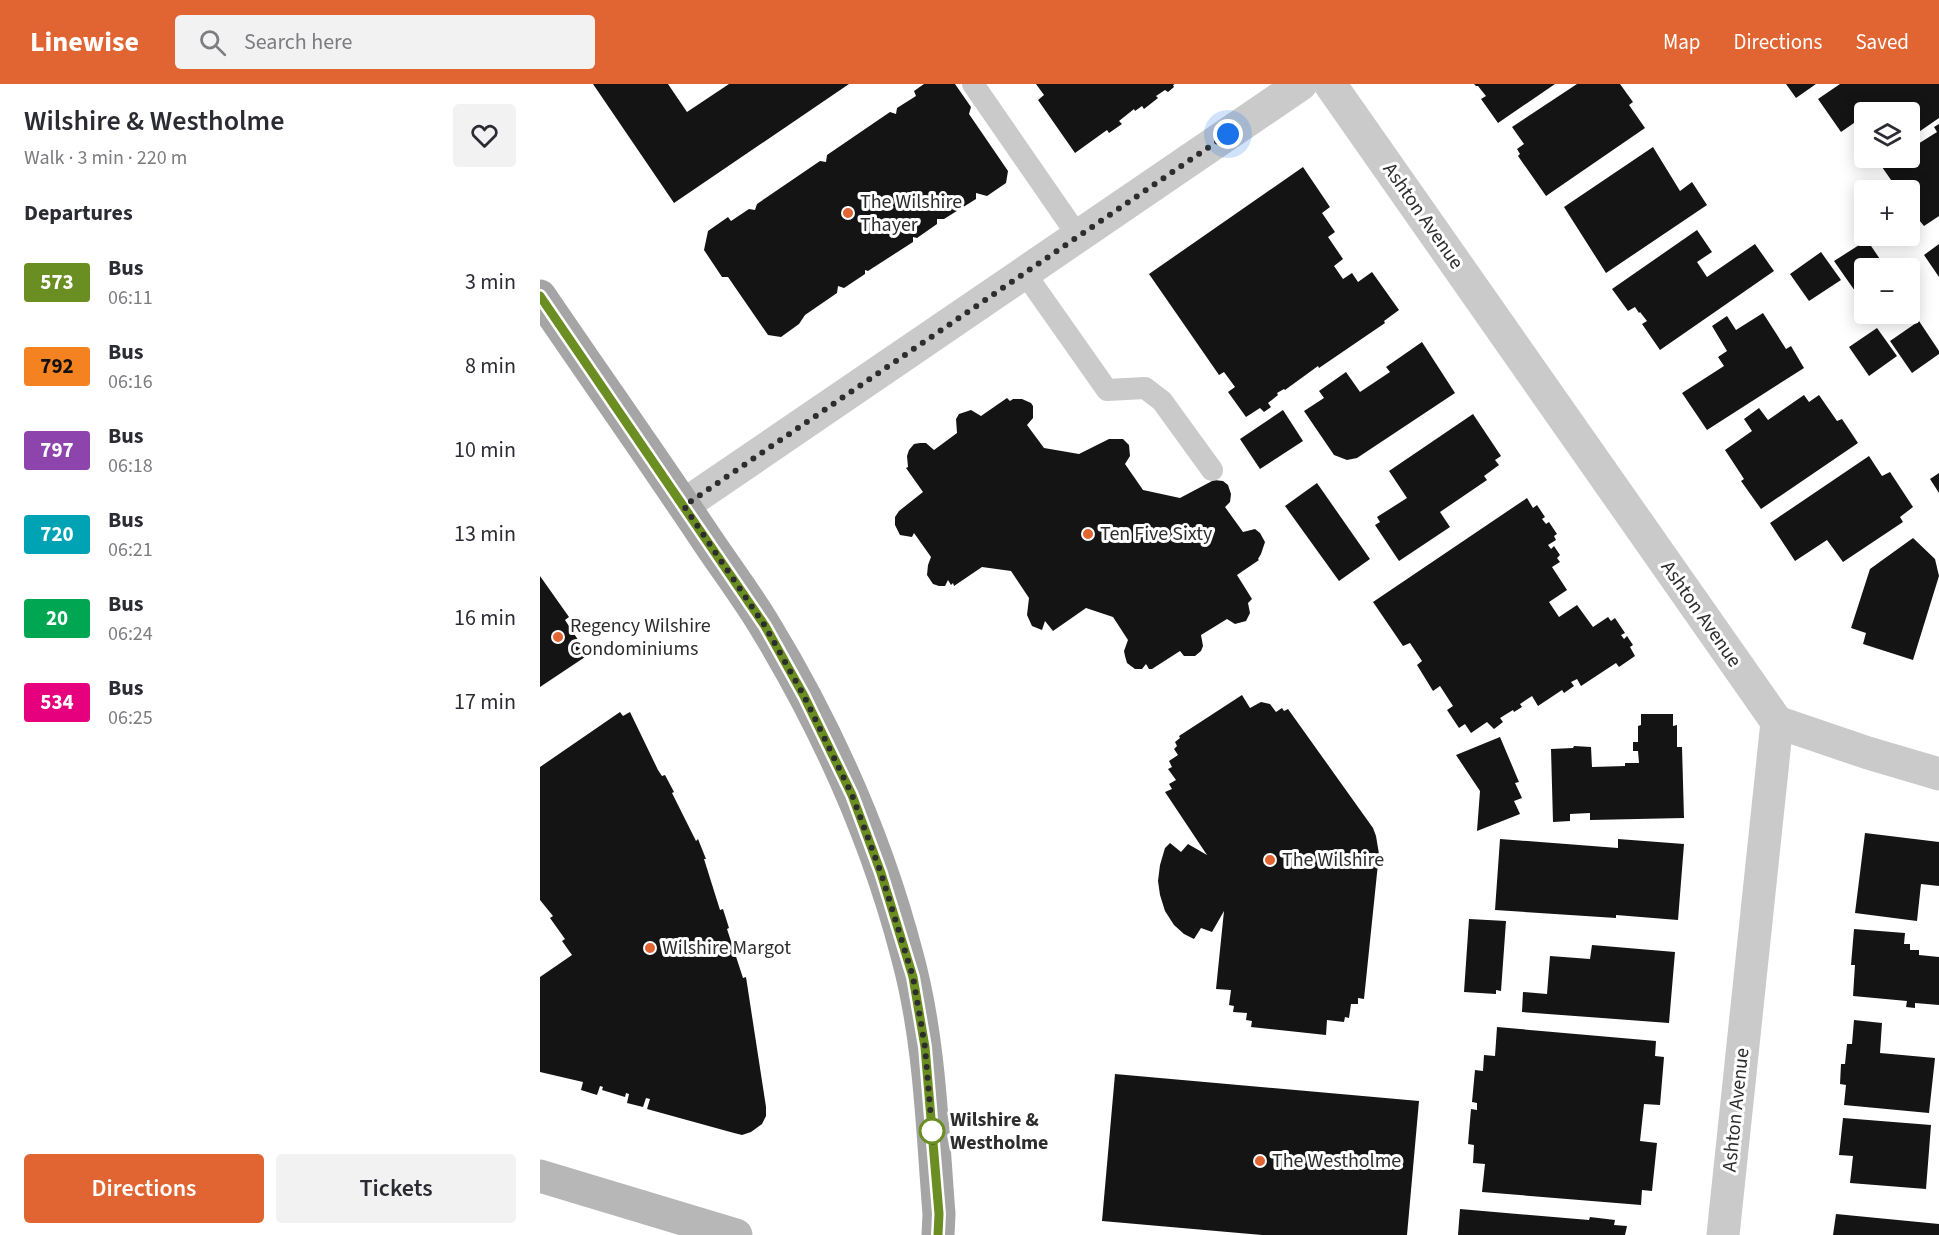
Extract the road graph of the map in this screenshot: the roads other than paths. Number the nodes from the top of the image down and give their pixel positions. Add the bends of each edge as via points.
1 (973, 84) edge
2 (1301, 84) edge
3 (1330, 84) edge
4 (1078, 236) junction
5 (1024, 272) junction
6 (540, 296) edge
7 (1212, 470) dead end
8 (684, 506) junction
9 (1777, 722) junction
10 (1939, 774) edge
11 (540, 1176) edge
12 (736, 1235) edge
13 (938, 1235) edge
14 (1723, 1235) edge

1 - 4 lane
2 - 4 street
3 - 9 street, Ashton Avenue
4 - 5 street
5 - 7 lane via 1107,390 1145,388 1162,401
5 - 8 street
6 - 8 main road
8 - 13 main road via 765,626 804,696 852,795 881,873 907,953 925,1047
9 - 10 street
9 - 14 street, Ashton Avenue
11 - 12 street

